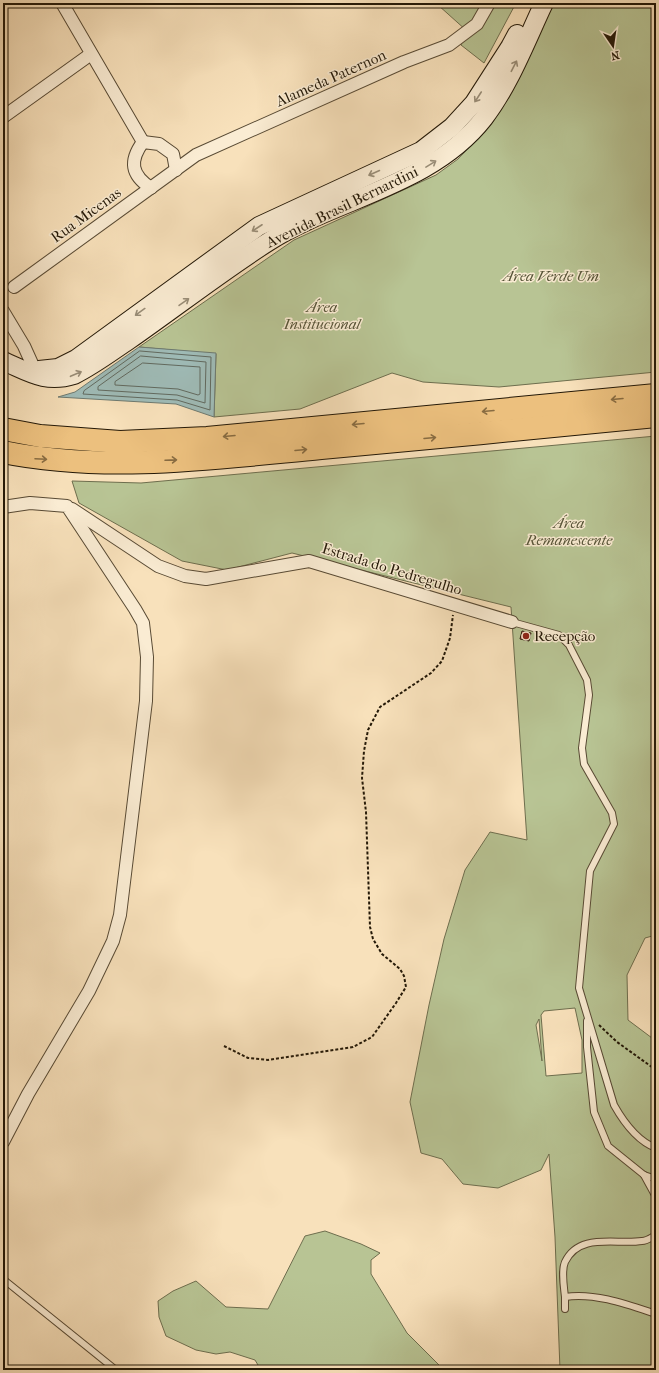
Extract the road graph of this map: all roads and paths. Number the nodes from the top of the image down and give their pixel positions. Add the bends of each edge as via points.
1 (62, 3) edge
2 (489, 3) edge
3 (532, 3) edge
4 (544, 3) edge
5 (91, 54) junction
6 (3, 117) edge
7 (143, 142) junction
8 (176, 170) junction
9 (151, 188) junction
10 (14, 287) dead end
11 (3, 310) edge
12 (3, 361) edge
13 (32, 372) junction
14 (656, 395) edge
15 (656, 416) edge
16 (3, 429) edge
17 (3, 452) edge
18 (67, 506) junction
19 (3, 507) edge
20 (455, 604) junction
21 (512, 622) joint
22 (587, 1014) junction
23 (224, 1046) dead end
24 (656, 1070) edge
25 (3, 1142) edge
26 (656, 1148) edge
27 (644, 1175) junction
28 (656, 1179) edge
29 (656, 1197) edge
30 (656, 1235) edge
31 (3, 1278) edge
32 (565, 1297) junction
33 (565, 1309) dead end
34 (656, 1314) edge
35 (116, 1370) edge

1 - 5 street
2 - 8 street, Alameda Paternon via 476,24 449,45 404,62 196,155
3 -> 13 street, Avenida Brasil Bernardini via 510,47 474,103 452,127 421,151 259,226 76,359 58,368
13 -> 4 street, Avenida Brasil Bernardini via 66,378 85,370 269,241 433,163 470,133 493,106
5 - 6 street
5 - 7 street
7 - 8 street via 159,144 173,154
7 - 9 street via 135,154 134,170 141,182
8 - 9 street, Rua Micenas
9 - 10 street, Rua Micenas
11 - 13 street via 24,346
12 - 13 street, Avenida Brasil Bernardini
14 -> 16 highway via 207,438 120,442 40,436
17 -> 15 highway via 36,459 120,462 209,459
18 - 19 street via 30,503
18 - 20 street, Estrada do Pedregulho via 158,566 185,576 206,579 309,561
18 - 25 street via 143,623 147,657 146,701 126,879 113,941 89,991 28,1094
20 - 21 street, Estrada do Pedregulho
20 - 23 path via 450,638 442,661 431,674 380,707 368,730 364,751 362,778 366,812 370,927 382,954 400,969 406,987 372,1037 352,1047 268,1060 248,1058
21 - 22 lane via 559,635 569,645 586,680 589,695 582,748 584,764 612,813 614,824 590,871 579,988
22 - 24 path via 617,1042
22 - 26 lane via 614,1105 624,1123 650,1146
22 - 27 lane via 587,1047 594,1112 608,1146
27 - 28 lane
27 - 29 lane
30 - 32 lane via 644,1241 585,1244 572,1253 565,1263
31 - 35 lane
32 - 33 lane
32 - 34 lane via 586,1296

